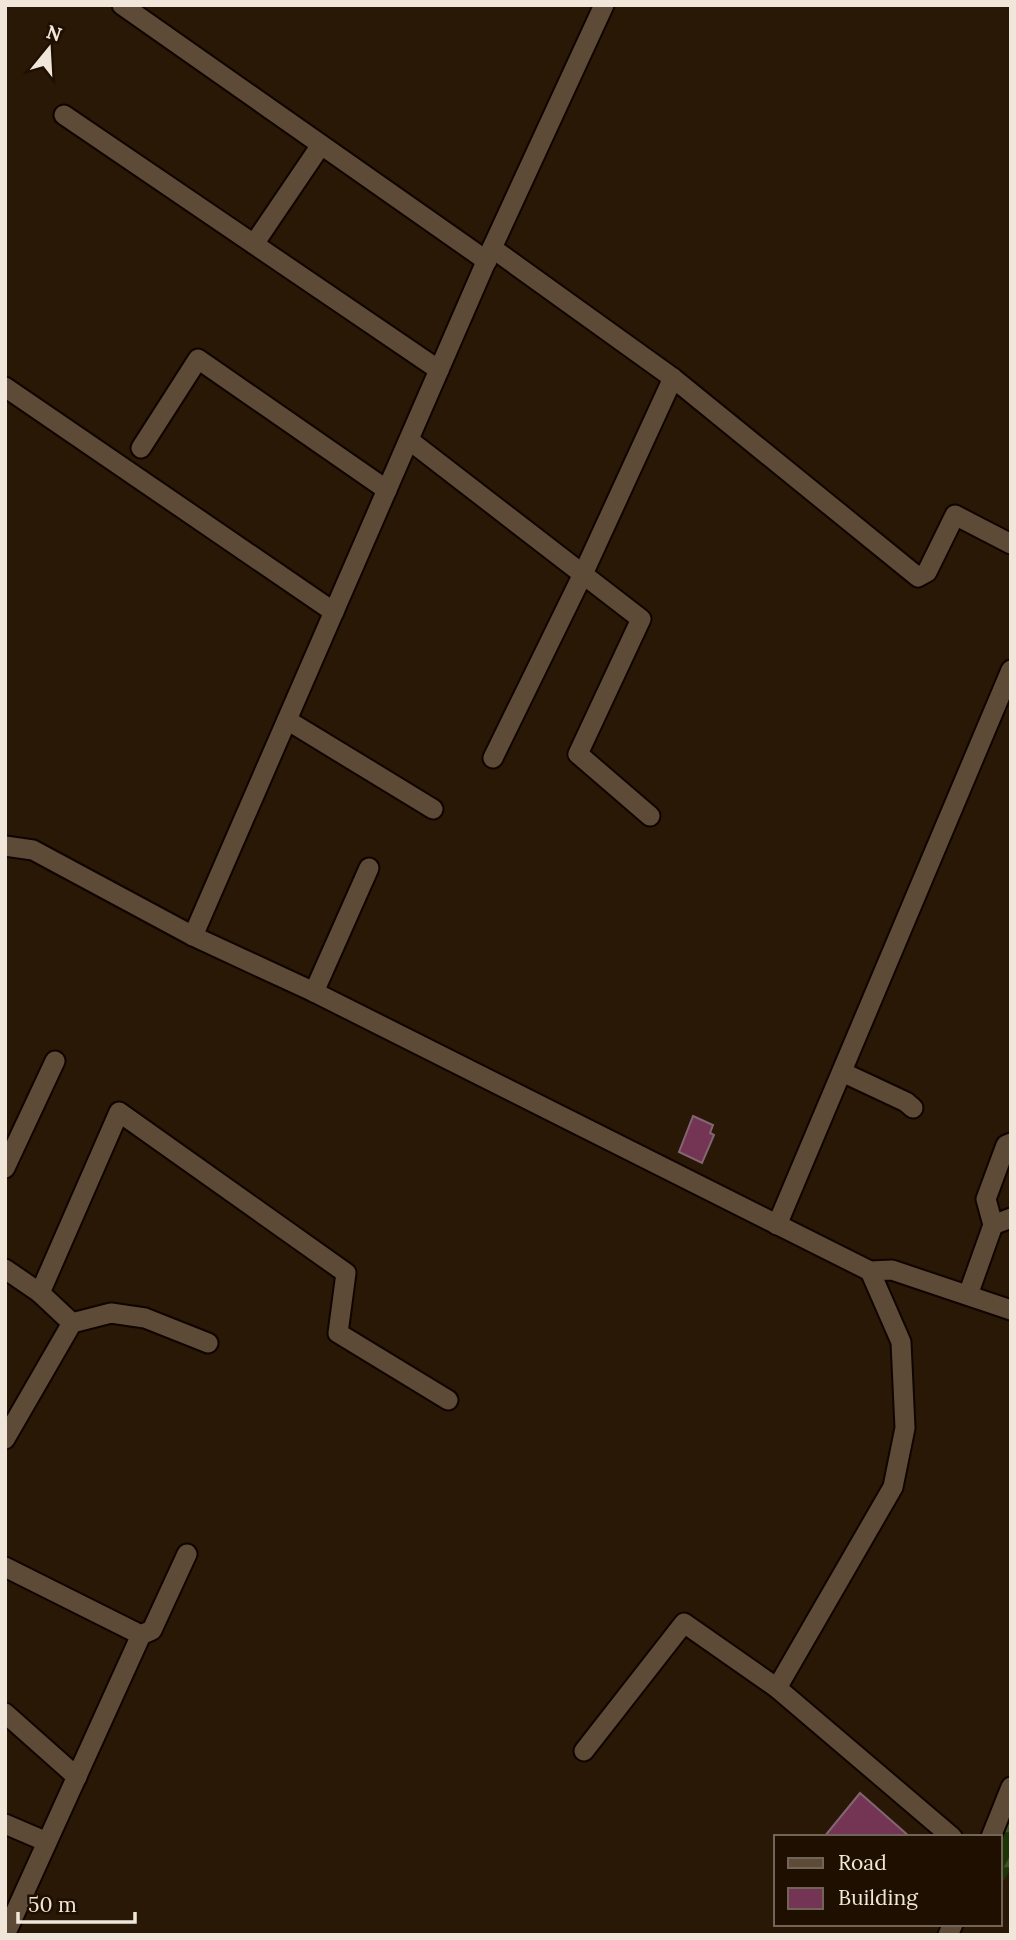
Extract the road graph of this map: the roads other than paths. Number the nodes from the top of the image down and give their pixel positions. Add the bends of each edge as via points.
1 (122, 5) edge
2 (604, 5) edge
3 (64, 115) dead end
4 (321, 145) junction
5 (254, 244) junction
6 (490, 255) junction
7 (439, 370) junction
8 (673, 378) junction
9 (5, 387) edge
10 (409, 440) junction
11 (142, 448) dead end
12 (387, 490) junction
13 (1011, 544) edge
14 (583, 574) junction
15 (334, 612) junction
16 (1011, 670) edge
17 (287, 720) junction
18 (493, 758) dead end
19 (433, 809) dead end
20 (650, 816) dead end
21 (5, 846) edge
22 (369, 868) dead end
23 (192, 936) junction
24 (314, 992) junction
25 (55, 1061) dead end
26 (842, 1072) junction
27 (913, 1108) dead end
28 (1011, 1143) edge
29 (5, 1168) edge
30 (1002, 1221) edge
31 (777, 1225) junction
32 (5, 1269) edge
33 (870, 1271) junction
34 (40, 1293) junction
35 (968, 1295) junction
36 (1011, 1310) edge
37 (72, 1323) junction
38 (208, 1343) dead end
39 (448, 1400) dead end
40 (5, 1439) edge
41 (187, 1554) dead end
42 (5, 1567) edge
43 (141, 1635) junction
44 (777, 1688) junction
45 (5, 1713) edge
46 (584, 1751) dead end
47 (77, 1777) junction
48 (1011, 1787) edge
49 (5, 1824) edge
50 (950, 1835) edge
51 (992, 1835) edge
52 (47, 1842) junction
53 (5, 1935) edge

1 - 4 street
2 - 6 street
3 - 5 street
4 - 5 street
4 - 6 street
5 - 7 street
6 - 7 street
6 - 8 street
7 - 10 street
8 - 13 street via 918,577 927,572 955,515
8 - 14 street
9 - 15 street
10 - 12 street
10 - 14 street
11 - 12 street via 198,359
12 - 15 street
14 - 18 street
14 - 20 street via 641,619 578,754
15 - 17 street
16 - 26 street
17 - 19 street
17 - 23 street
21 - 23 street via 33,850
22 - 24 street
23 - 24 street
24 - 31 street
25 - 29 street
26 - 27 street
26 - 31 street
28 - 30 street via 1006,1145 986,1199
30 - 35 street
31 - 33 street
32 - 34 street
33 - 35 street via 892,1270
33 - 44 street via 901,1342 905,1428 894,1487
34 - 37 street
34 - 39 street via 119,1112 346,1273 338,1333
35 - 36 street
37 - 38 street via 111,1313 145,1318
37 - 40 street
41 - 43 street via 152,1630
42 - 43 street
43 - 47 street
44 - 46 street via 684,1623
44 - 50 street
45 - 47 street
47 - 52 street
48 - 51 street
49 - 52 street
52 - 53 street

